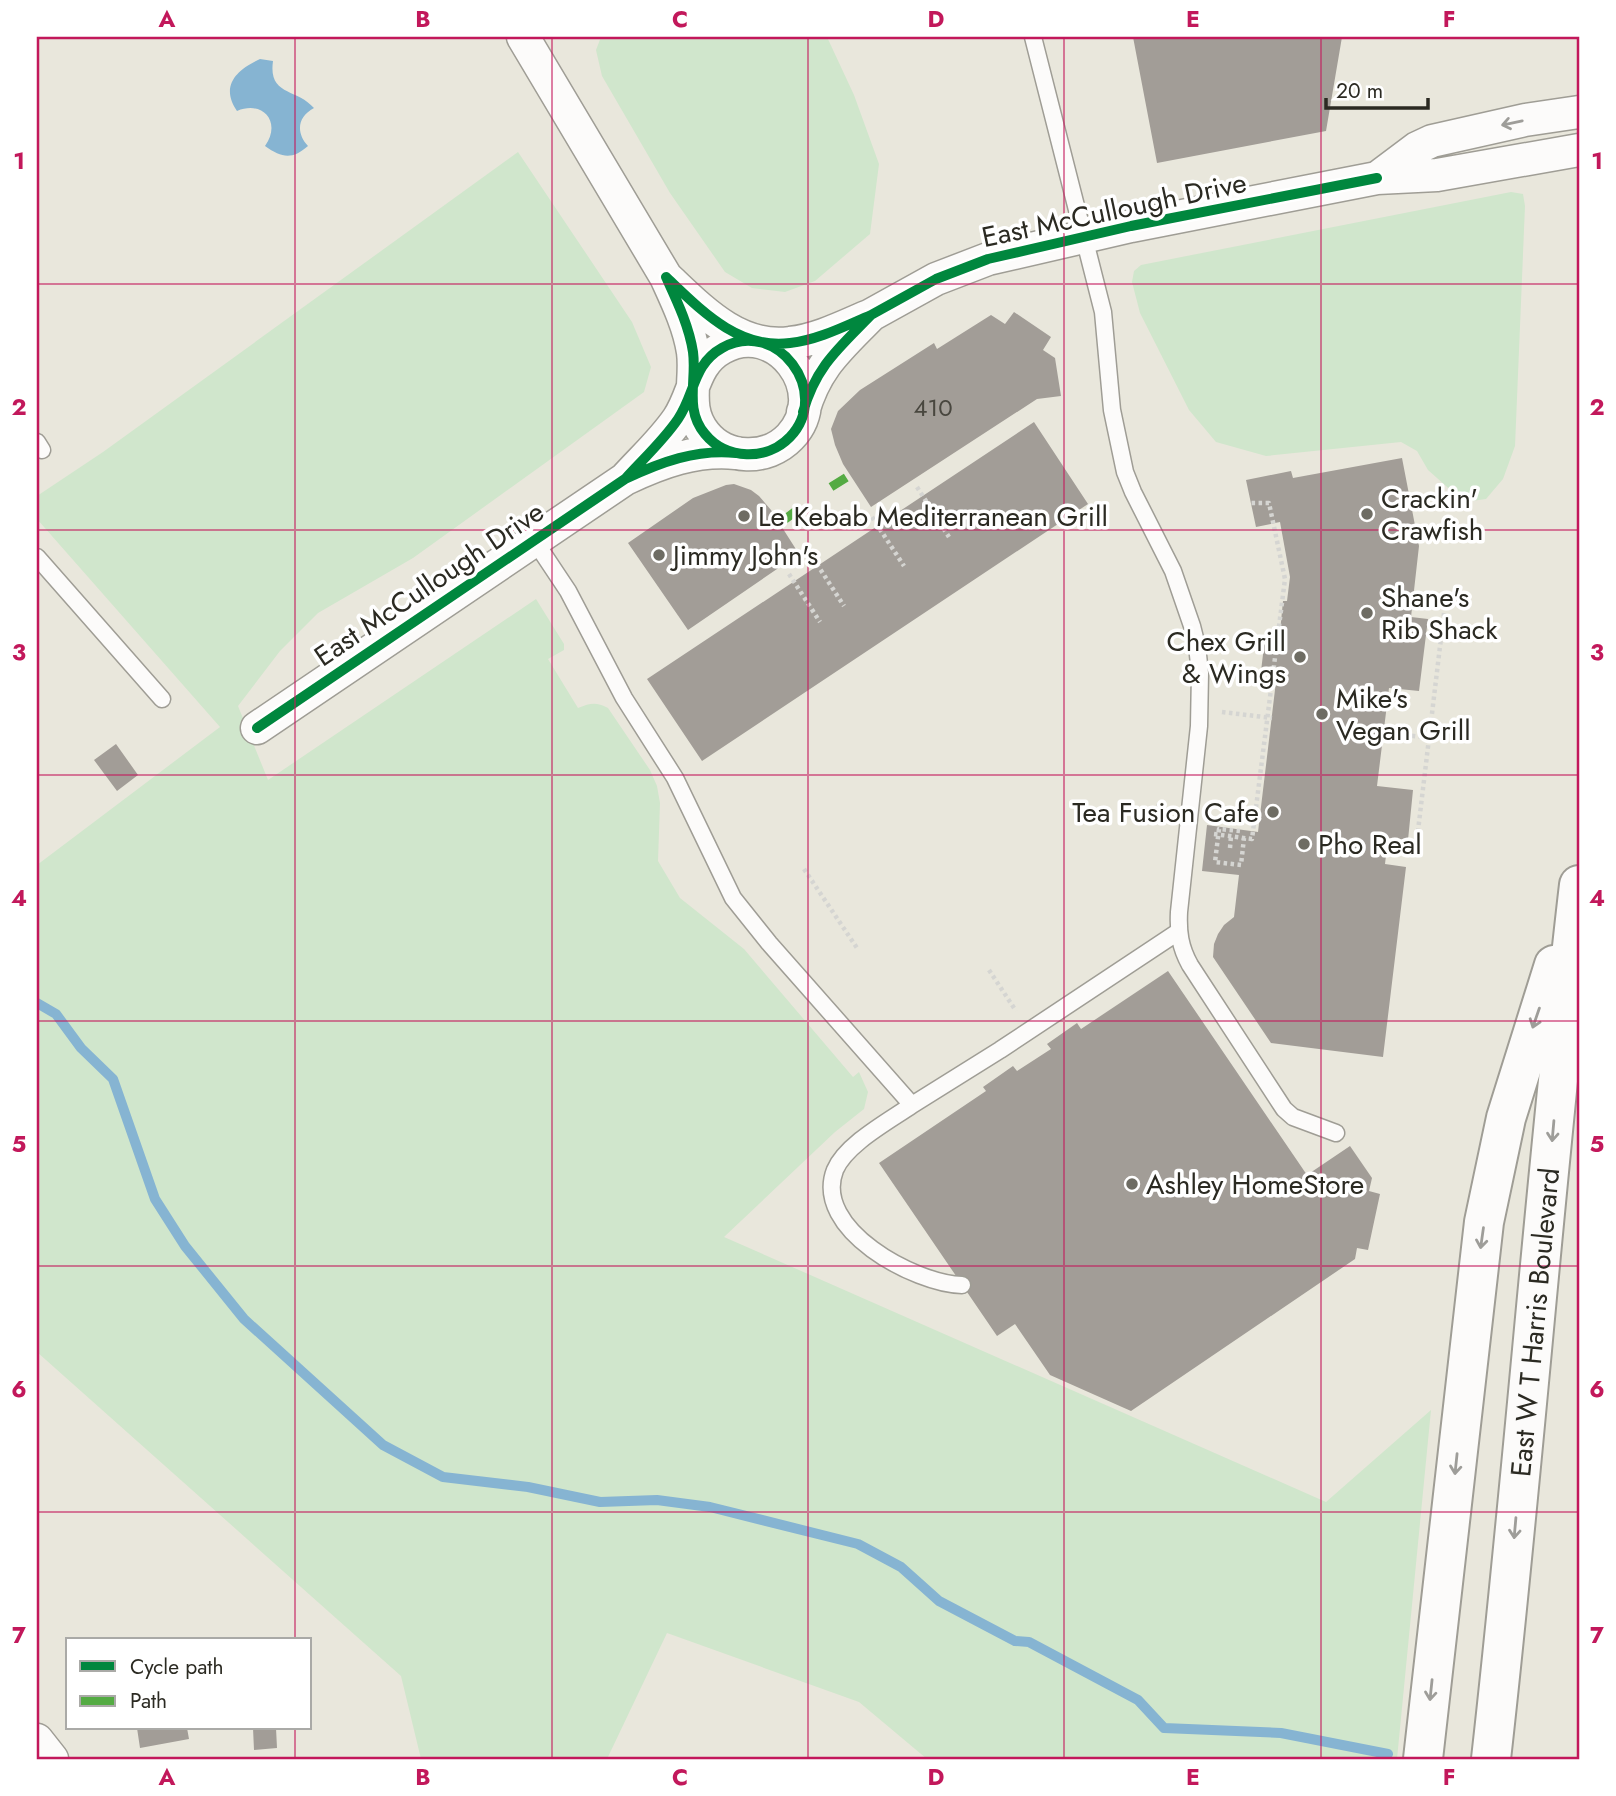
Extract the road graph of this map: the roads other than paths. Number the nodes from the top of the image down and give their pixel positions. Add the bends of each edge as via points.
1 (523, 37) edge
2 (1033, 37) edge
3 (1579, 112) edge
4 (1579, 150) edge
5 (1377, 178) junction
6 (1085, 236) junction
7 (666, 277) junction
8 (871, 315) junction
9 (758, 342) junction
10 (692, 389) junction
11 (803, 412) junction
12 (736, 453) junction
13 (625, 479) junction
14 (534, 540) junction
15 (37, 557) edge
16 (162, 699) dead end
17 (257, 728) dead end
18 (1578, 896) edge
19 (1178, 932) junction
20 (912, 1105) junction
21 (1336, 1133) dead end
22 (962, 1285) dead end
23 (37, 1740) edge
24 (52, 1759) edge
25 (1423, 1759) edge
26 (1491, 1759) edge

1 - 7 street
2 - 6 lane
3 -> 5 street, East McCullough Drive via 1432,141
4 - 5 street, East McCullough Drive via 1437,176
5 - 6 street, East McCullough Drive
6 - 8 street, East McCullough Drive via 988,259 936,279
6 - 19 lane via 1103,312 1112,410 1125,472 1173,571 1197,646 1199,726
7 - 9 street via 711,318
7 - 10 street via 690,340
8 - 9 street, East McCullough Drive via 809,339
8 - 11 street, East McCullough Drive via 818,372
9 - 10 street, East McCullough Drive via 731,343 715,352 702,364
9 - 11 street via 782,352 795,365 803,383
10 - 12 street via 694,415 703,432 717,446
10 - 13 street, East McCullough Drive via 672,427
11 - 12 street, East McCullough Drive via 782,444 764,452
12 - 13 street, East McCullough Drive via 691,454
13 - 14 street, East McCullough Drive
14 - 17 street, East McCullough Drive
14 - 20 lane via 675,778 733,898
15 - 16 lane
18 -> 25 main road via 1506,1118 1484,1222
18 -> 26 main road, East W T Harris Boulevard
19 - 20 lane
19 - 21 lane via 1190,965 1284,1109
20 - 22 lane via 853,1147 836,1168 831,1193 841,1217 874,1251 926,1279
23 - 24 street

